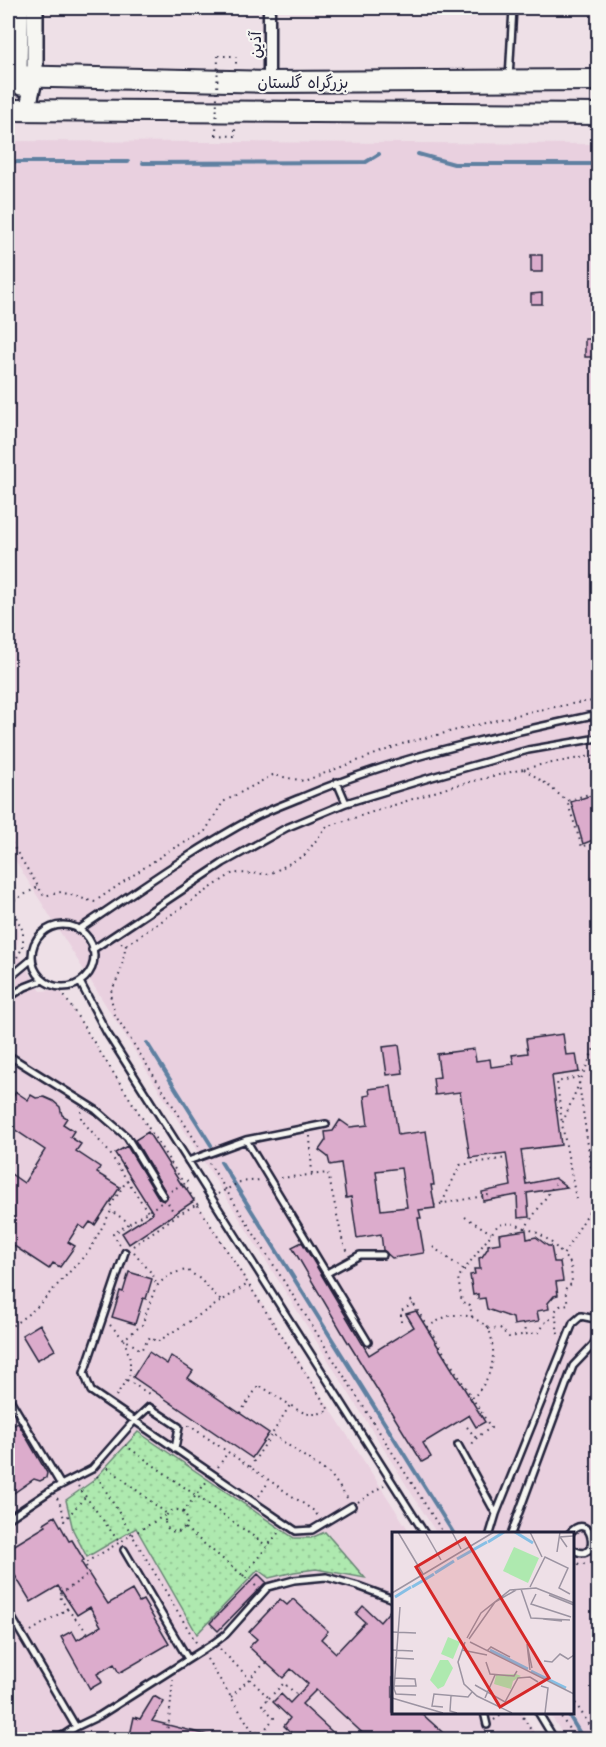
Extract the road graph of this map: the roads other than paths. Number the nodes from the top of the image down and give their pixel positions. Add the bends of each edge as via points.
1 (21, 8) edge
2 (35, 8) edge
3 (269, 8) edge
4 (513, 9) edge
5 (20, 76) edge
6 (509, 80) junction
7 (598, 80) edge
8 (269, 82) junction
9 (17, 110) edge
10 (598, 114) edge
11 (598, 716) edge
12 (598, 738) edge
13 (337, 782) junction
14 (346, 803) junction
15 (78, 930) junction
16 (92, 950) junction
17 (32, 959) junction
18 (8, 979) edge
19 (43, 980) junction
20 (80, 982) junction
21 (8, 998) edge
22 (8, 1055) edge
23 (326, 1124) dead end
24 (246, 1140) junction
25 (188, 1161) junction
26 (163, 1196) road end
27 (125, 1252) road end
28 (383, 1255) dead end
29 (327, 1273) junction
30 (598, 1324) edge
31 (598, 1336) edge
32 (368, 1342) dead end
33 (8, 1396) edge
34 (134, 1421) junction
35 (458, 1445) dead end
36 (175, 1449) junction
37 (61, 1485) junction
38 (352, 1506) road end
39 (496, 1514) junction
40 (8, 1519) edge
41 (424, 1532) edge
42 (491, 1532) edge
43 (512, 1532) edge
44 (571, 1532) edge
45 (124, 1550) road end
46 (573, 1550) edge
47 (392, 1599) edge
48 (8, 1611) edge
49 (189, 1659) junction
50 (484, 1714) edge
51 (539, 1714) edge
52 (487, 1725) dead end
53 (76, 1727) junction
54 (8, 1730) edge
55 (14, 1740) edge
56 (56, 1740) edge
57 (555, 1740) edge

1 - 5 main road
2 - 5 main road
3 - 8 street, آذین
4 - 6 lane
5 - 8 highway, بزرگراه گلستان
5 - 9 main road
6 - 7 highway, بزرگراه گلستان
6 - 8 highway, بزرگراه گلستان
9 - 10 highway, بزرگراه گلستان
11 - 13 lane via 423,755
12 - 14 lane via 528,750
13 - 14 lane
13 - 15 lane via 256,817
14 - 16 lane via 286,828 223,863
15 - 16 lane via 86,936
15 - 17 lane via 68,926 48,929 34,945
16 - 20 lane via 92,966
17 - 18 lane
17 - 19 lane
19 - 20 lane via 58,986
19 - 21 lane
20 - 25 lane via 107,1033
22 - 26 lane via 96,1110 127,1137
23 - 24 lane
24 - 25 lane
24 - 29 lane
25 - 41 lane
27 - 34 lane via 84,1373 91,1390
28 - 29 lane via 360,1255
29 - 32 lane
30 - 39 lane via 595,1319 581,1316 573,1323
31 - 43 lane via 573,1366
33 - 37 lane
34 - 36 lane
34 - 36 lane via 149,1407 179,1427
34 - 37 lane via 92,1469
35 - 39 lane
36 - 38 lane via 296,1531 312,1530
37 - 40 lane
39 - 42 lane
44 - 46 lane via 582,1527 592,1539 584,1552
45 - 49 lane
47 - 49 lane via 326,1577 268,1587 225,1634
48 - 53 lane
49 - 53 lane
50 - 52 lane
51 - 57 lane
53 - 56 lane
54 - 55 lane

